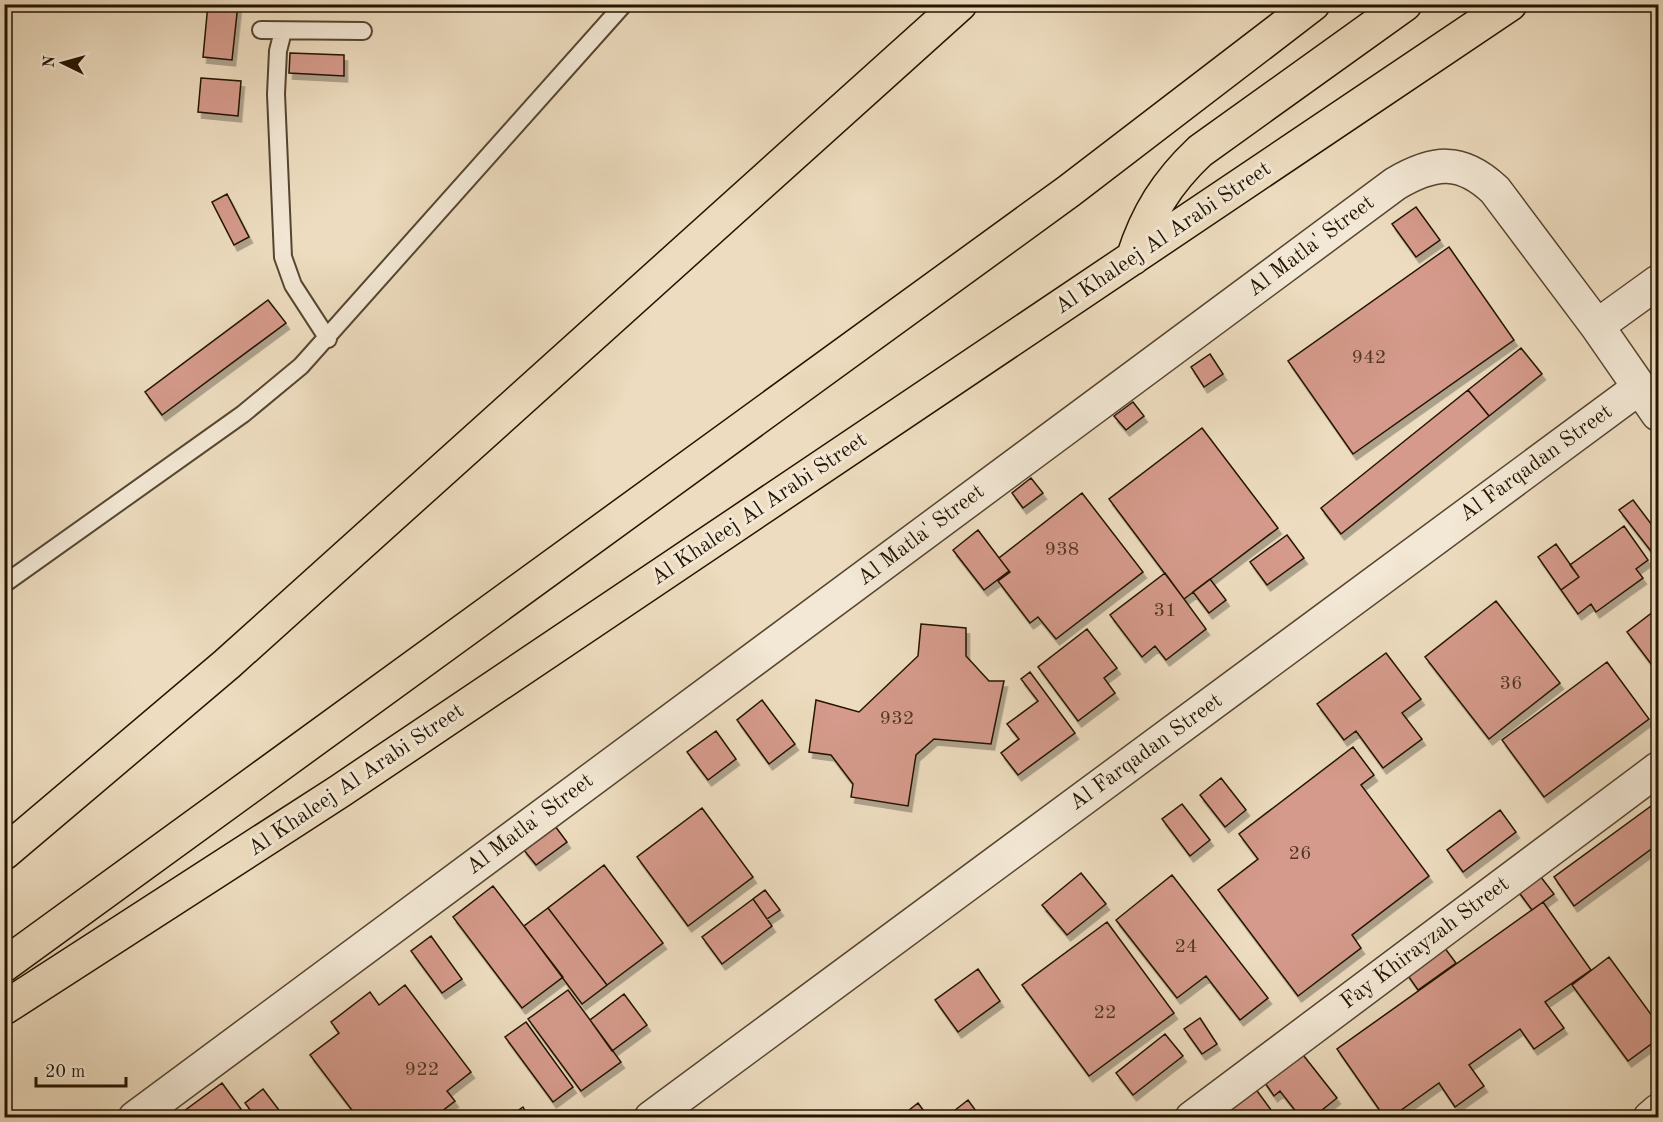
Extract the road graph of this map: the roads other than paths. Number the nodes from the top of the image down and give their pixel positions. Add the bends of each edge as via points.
1 (624, 4) edge
2 (960, 4) edge
3 (1313, 4) edge
4 (1405, 4) edge
5 (1510, 4) edge
6 (261, 30) dead end
7 (283, 31) junction
8 (363, 31) dead end
9 (1133, 258) junction
10 (1659, 282) edge
11 (1597, 326) junction
12 (328, 339) junction
13 (1640, 387) junction
14 (1659, 414) edge
15 (4, 584) edge
16 (1659, 769) edge
17 (4, 853) edge
18 (4, 965) edge
19 (4, 1008) edge
20 (1659, 1111) edge
21 (135, 1118) edge
22 (651, 1118) edge
23 (1192, 1118) edge
24 (1650, 1118) edge

1 - 12 lane
2 - 17 highway via 227,664
3 - 18 highway via 1069,190
4 - 9 highway via 1200,151 1158,198 1142,227
5 - 9 highway, Al Khaleej Al Arabi Street
6 - 7 lane
7 - 8 lane
7 - 12 lane via 276,94 283,257 292,285
9 - 19 highway, Al Khaleej Al Arabi Street via 340,791
10 - 11 street
11 - 13 street, Al Matla' Street
11 - 21 street, Al Matla' Street via 1485,180 1460,167 1446,165 1407,177
12 - 15 lane via 243,414
13 - 14 street, Al Matla' Street
13 - 22 street, Al Farqadan Street
16 - 23 street, Fay Khirayzah Street
20 - 24 street

